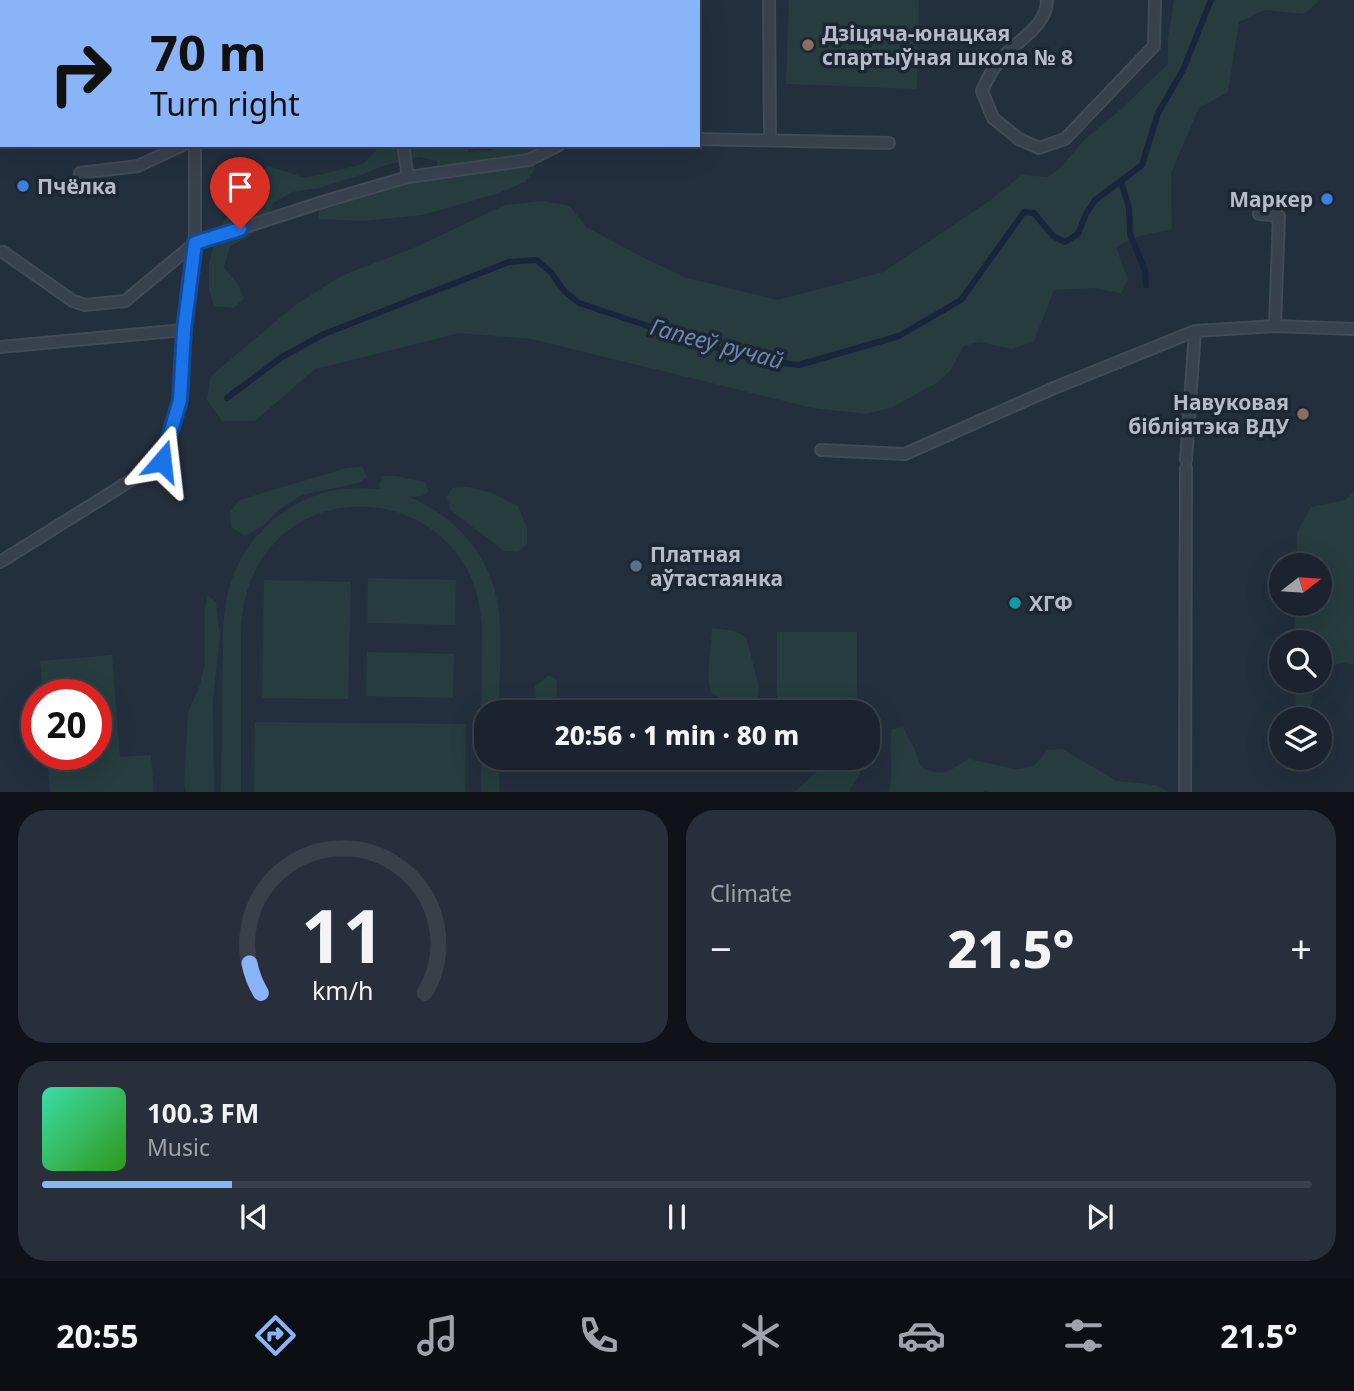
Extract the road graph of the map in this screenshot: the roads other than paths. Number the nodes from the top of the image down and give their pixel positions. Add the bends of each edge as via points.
1 (769, 0) edge
2 (1047, 0) edge
3 (1155, 0) edge
4 (700, 139) edge
5 (770, 140) junction
6 (889, 143) dead end
7 (179, 147) edge
8 (195, 147) edge
9 (403, 147) edge
10 (555, 147) edge
11 (80, 173) dead end
12 (408, 177) junction
13 (1259, 214) dead end
14 (195, 243) junction
15 (3, 252) dead end
16 (1275, 326) junction
17 (1354, 329) edge
18 (184, 330) junction
19 (1195, 331) junction
20 (0, 347) edge
21 (821, 450) dead end
22 (0, 562) edge
23 (1185, 792) edge

1 - 5 lane
2 - 3 lane via 1047,10 1003,57 982,91 993,118 1039,148 1065,139 1154,46
4 - 5 lane
5 - 6 lane
7 - 11 lane via 138,166
8 - 14 lane
9 - 12 lane
10 - 12 lane via 529,160
12 - 14 lane
13 - 16 lane via 1279,216
14 - 15 lane via 125,301 85,305
14 - 18 lane
16 - 17 lane
16 - 19 lane
18 - 20 lane
18 - 22 lane via 180,400 162,461
19 - 21 lane via 905,454
19 - 23 lane via 1186,464

